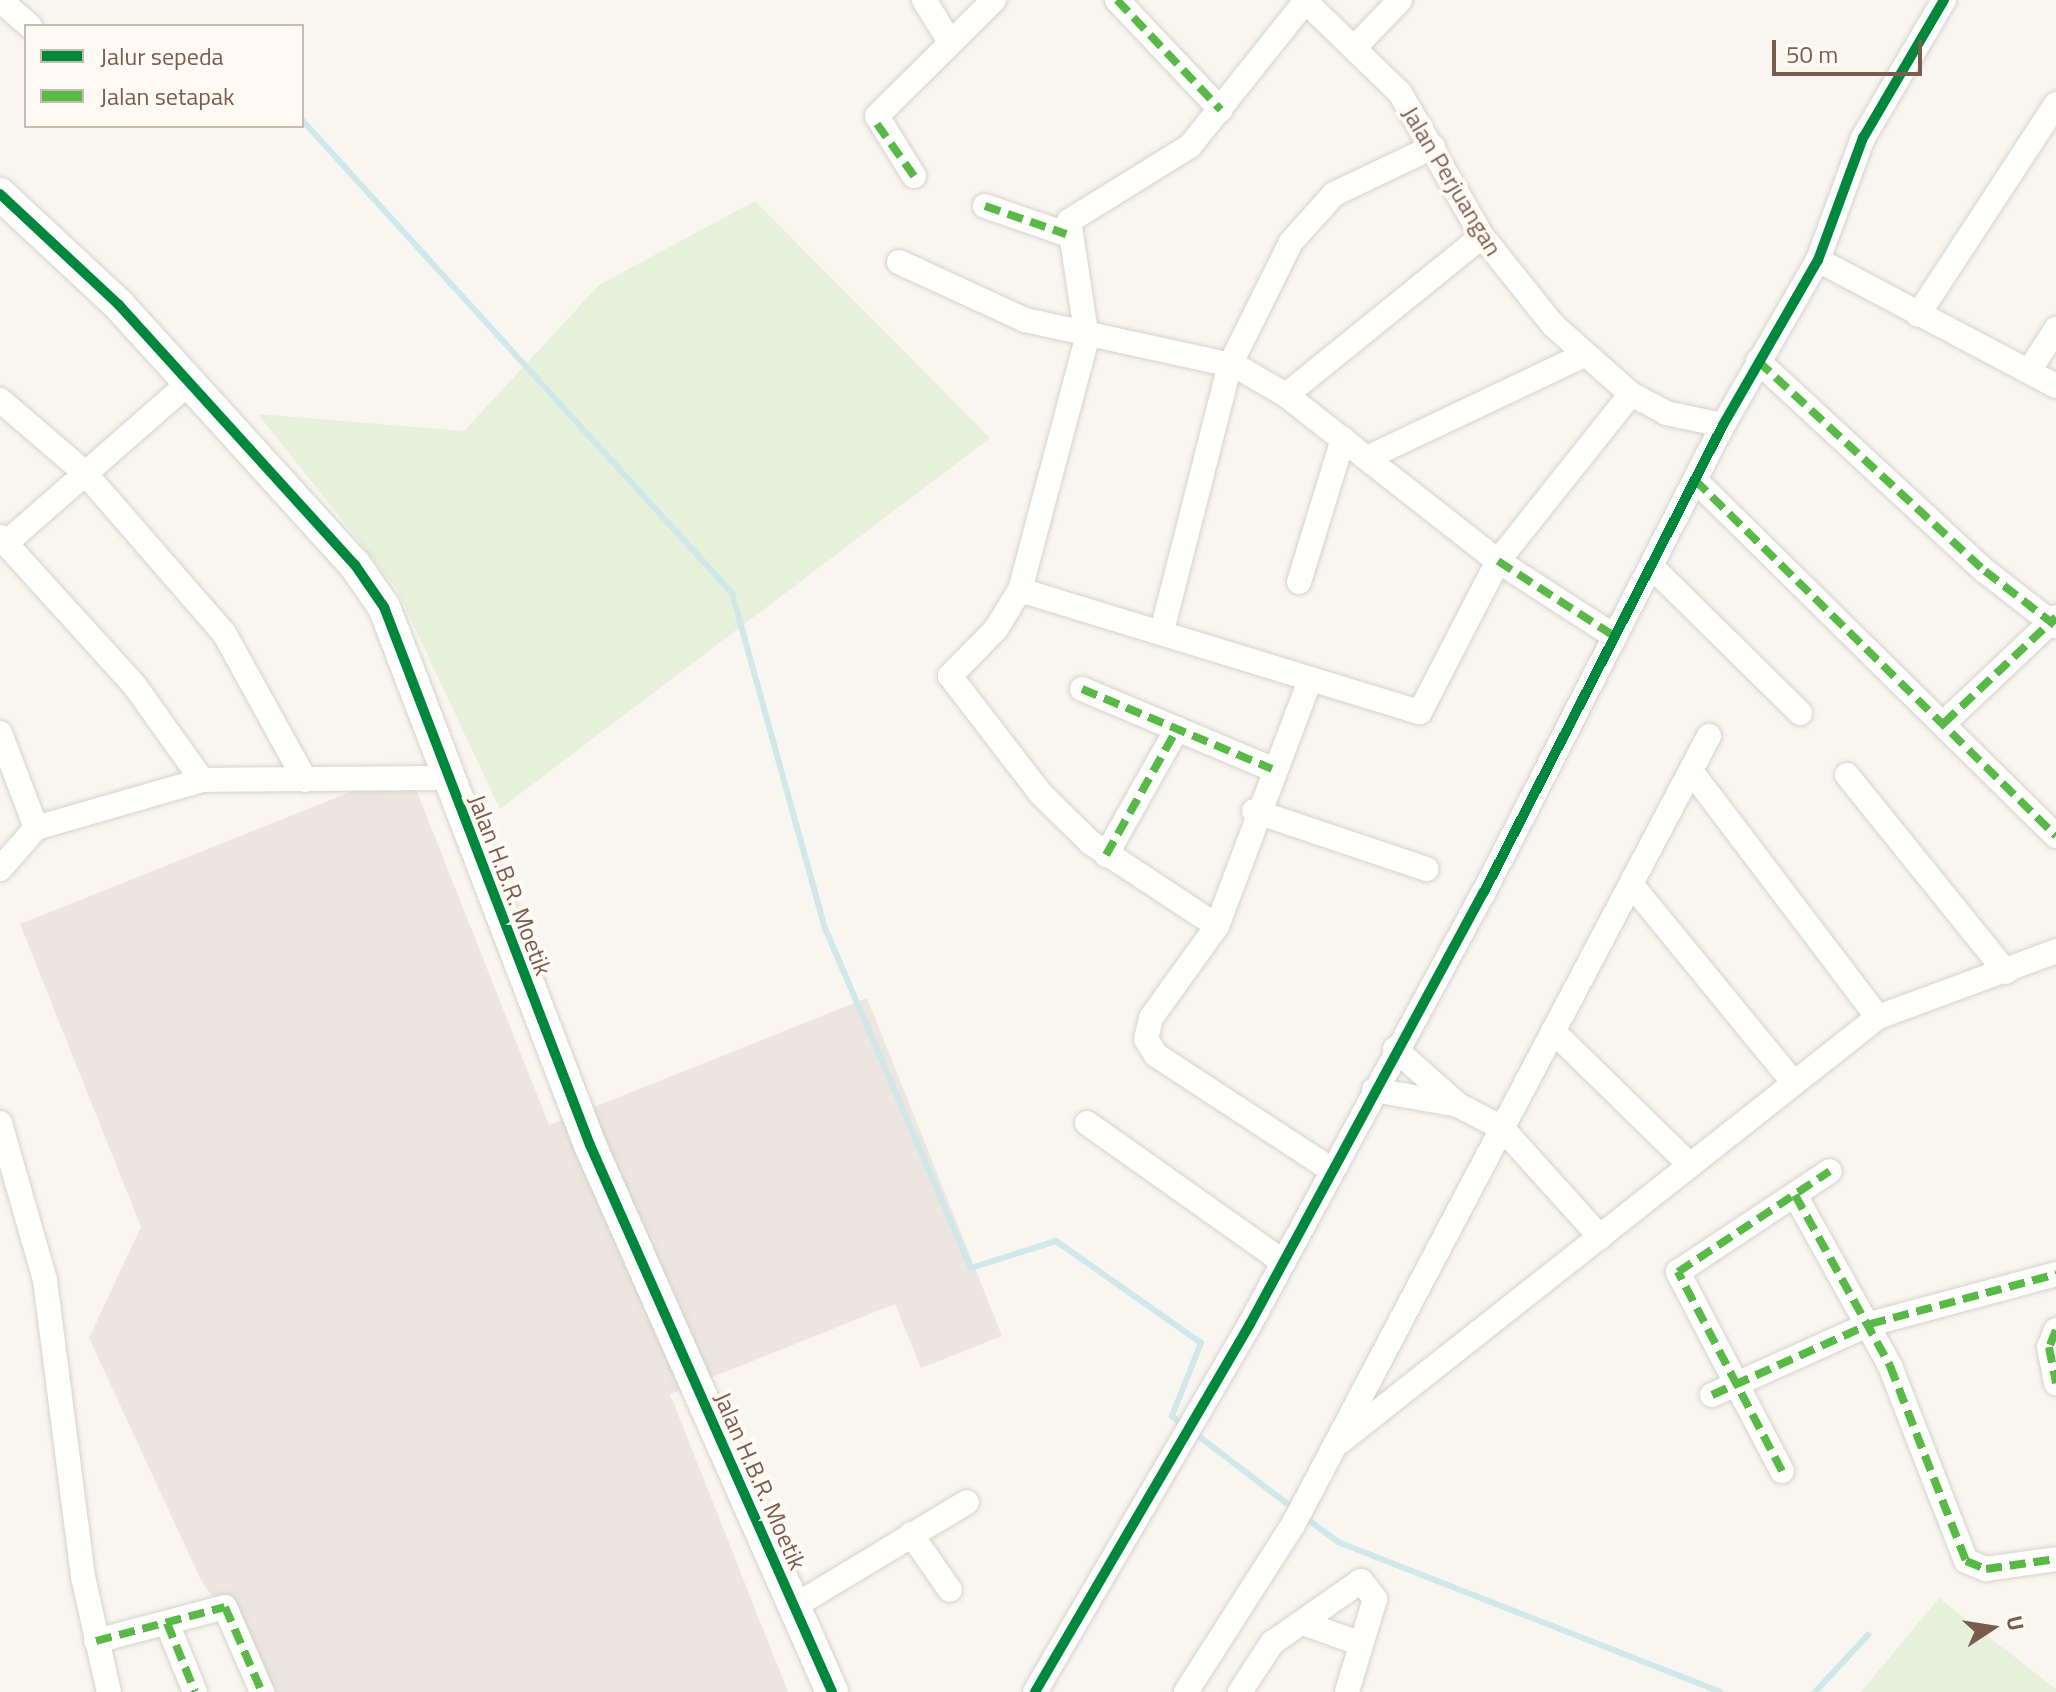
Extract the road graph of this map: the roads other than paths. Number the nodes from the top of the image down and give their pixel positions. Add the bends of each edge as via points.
1 (924, 0) edge
2 (994, 0) edge
3 (1117, 0) edge
4 (1400, 0) edge
5 (1944, 0) edge
6 (1305, 1) edge
7 (6, 2) edge
8 (28, 24) edge
9 (950, 42) junction
10 (1355, 47) junction
11 (2056, 104) edge
12 (1221, 110) junction
13 (1433, 147) junction
14 (914, 176) dead end
15 (0, 194) edge
16 (985, 206) dead end
17 (1066, 234) junction
18 (1482, 236) junction
19 (1818, 260) junction
20 (899, 262) dead end
21 (1918, 315) junction
22 (2056, 329) edge
23 (1087, 338) junction
24 (1584, 355) junction
25 (1758, 361) junction
26 (1230, 365) junction
27 (2029, 371) junction
28 (190, 382) junction
29 (2056, 386) edge
30 (1631, 394) junction
31 (1286, 395) junction
32 (0, 400) edge
33 (1723, 425) junction
34 (1343, 439) junction
35 (1367, 458) junction
36 (84, 472) junction
37 (1695, 480) junction
38 (3, 540) edge
39 (1498, 561) junction
40 (1652, 567) junction
41 (1299, 582) dead end
42 (1020, 590) junction
43 (2055, 622) edge
44 (1162, 631) junction
45 (1614, 636) junction
46 (1310, 680) junction
47 (1082, 689) dead end
48 (1800, 713) dead end
49 (1944, 723) junction
50 (1177, 729) junction
51 (0, 733) edge
52 (1709, 736) dead end
53 (1272, 769) junction
54 (1691, 771) junction
55 (1847, 775) dead end
56 (448, 778) junction
57 (202, 780) junction
58 (305, 780) junction
59 (1254, 811) junction
60 (36, 828) junction
61 (2056, 836) edge
62 (1106, 855) junction
63 (0, 869) edge
64 (1426, 869) dead end
65 (1631, 884) junction
66 (1217, 926) junction
67 (2056, 951) edge
68 (2006, 972) junction
69 (1878, 1017) junction
70 (1553, 1031) junction
71 (1395, 1049) junction
72 (1794, 1083) junction
73 (1374, 1090) junction
74 (1458, 1105) junction
75 (0, 1123) edge
76 (1087, 1123) dead end
77 (1502, 1128) junction
78 (1690, 1165) junction
79 (1330, 1169) junction
80 (1830, 1171) dead end
81 (1795, 1195) junction
82 (1600, 1237) junction
83 (1282, 1261) junction
84 (2056, 1274) edge
85 (1870, 1324) junction
86 (2056, 1330) edge
87 (1740, 1381) junction
88 (2056, 1383) edge
89 (1712, 1395) dead end
90 (1335, 1446) junction
91 (1782, 1471) dead end
92 (967, 1502) dead end
93 (911, 1534) junction
94 (2056, 1559) edge
95 (950, 1590) dead end
96 (793, 1607) junction
97 (167, 1623) junction
98 (1303, 1623) junction
99 (96, 1641) junction
100 (1359, 1643) junction
101 (101, 1688) edge
102 (195, 1692) edge
103 (262, 1692) edge
104 (832, 1692) edge
105 (1035, 1692) edge
106 (1186, 1692) edge
107 (1240, 1692) edge
108 (1347, 1692) edge

1 - 9 street
2 - 9 street
3 - 12 street
4 - 10 street
5 - 19 street via 1863,138
6 - 10 street, Jalan Perjuangan
6 - 12 street
7 - 8 street
9 - 14 street via 877,116
10 - 13 street, Jalan Perjuangan via 1400,93
11 - 21 street
12 - 17 street via 1172,160 1073,217
13 - 18 street, Jalan Perjuangan
13 - 26 street via 1354,180 1311,214
15 - 28 street, Jalan H.B.R. Moetik
16 - 17 street
17 - 23 street
18 - 24 street, Jalan Perjuangan
18 - 31 street
19 - 21 street
19 - 25 street
20 - 23 street via 1025,320
21 - 27 street
22 - 27 street
23 - 26 street
23 - 42 street
24 - 30 street, Jalan Perjuangan
24 - 35 street
25 - 33 street
25 - 43 street via 1985,571
26 - 31 street
26 - 44 street
27 - 29 street
28 - 36 street
28 - 56 street, Jalan H.B.R. Moetik via 371,586 401,643
30 - 33 street, Jalan Perjuangan via 1666,413
30 - 39 street
31 - 34 street
32 - 36 street
33 - 37 street
34 - 35 street
34 - 41 street
35 - 39 street
36 - 38 street
36 - 58 street via 239,654
37 - 40 street
37 - 49 street
38 - 57 street via 151,705
39 - 45 street
39 - 46 street via 1420,712
40 - 45 street
40 - 48 street
42 - 44 street
42 - 62 street via 996,629 950,678 1041,794
43 - 49 street
44 - 46 street
45 - 71 street
46 - 53 street
47 - 50 street
49 - 61 street
50 - 53 street
50 - 62 street
51 - 60 street
52 - 54 street
53 - 59 street
54 - 65 street
54 - 69 street
55 - 68 street
56 - 58 street
56 - 96 street, Jalan H.B.R. Moetik via 590,1145
57 - 58 street
57 - 60 street
59 - 64 street
59 - 66 street
60 - 63 street
62 - 66 street
65 - 70 street
65 - 72 street
66 - 79 street via 1151,1018 1147,1044
67 - 68 street
68 - 69 street
69 - 72 street
70 - 77 street
70 - 78 street
71 - 73 street
71 - 74 street
72 - 78 street
73 - 74 street
73 - 79 street
74 - 77 street
75 - 99 street via 45,1280
76 - 83 street
77 - 82 street
77 - 90 street
78 - 82 street
79 - 83 street
80 - 81 street
81 - 85 street
81 - 87 street via 1678,1272
82 - 90 street
83 - 105 street
84 - 85 street
85 - 87 street
85 - 94 street via 1966,1561 1986,1569
86 - 88 street via 2049,1347
87 - 89 street
87 - 91 street
90 - 106 street via 1293,1525
92 - 93 street
93 - 95 street
93 - 96 street
96 - 104 street, Jalan H.B.R. Moetik
97 - 99 street
97 - 102 street
97 - 103 street via 215,1607 231,1610
98 - 100 street
98 - 100 street via 1350,1585 1366,1581 1375,1599
98 - 107 street via 1264,1650
99 - 101 street
100 - 108 street

